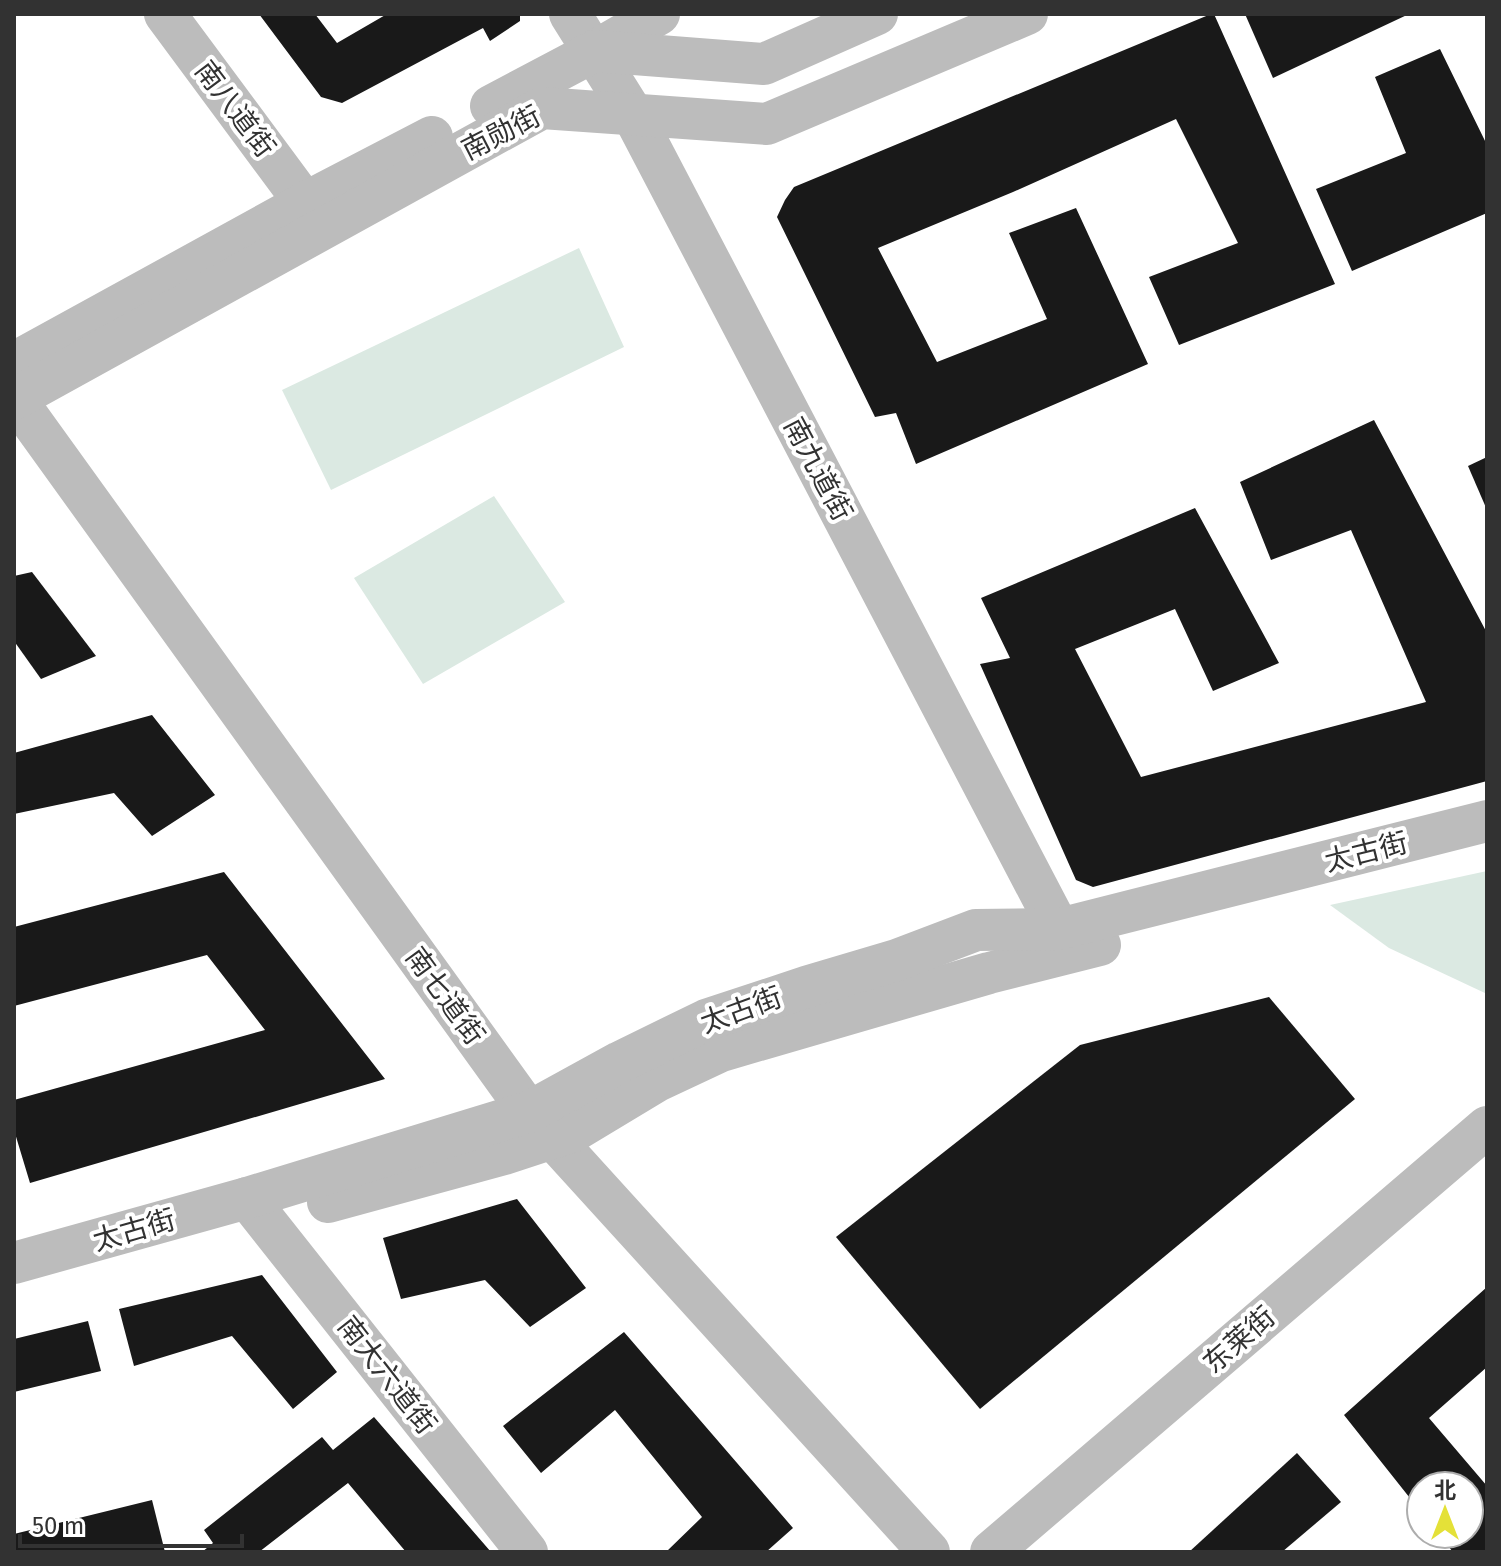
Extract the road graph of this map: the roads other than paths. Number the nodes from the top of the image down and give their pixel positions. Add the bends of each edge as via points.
1 (165, 14) edge
2 (570, 14) edge
3 (659, 14) edge
4 (877, 14) edge
5 (1027, 14) edge
6 (595, 51) junction
7 (632, 113) junction
8 (305, 203) junction
9 (14, 390) edge
10 (1487, 821) edge
11 (1487, 850) edge
12 (1059, 929) junction
13 (541, 1125) junction
14 (1487, 1127) edge
15 (255, 1209) junction
16 (14, 1263) edge
17 (14, 1288) edge
18 (527, 1552) edge
19 (929, 1552) edge
20 (991, 1552) edge

1 - 8 main road, 南八道街
2 - 6 main road, 南九道街
3 - 6 main road, 南勋街
4 - 6 main road via 764,64
5 - 7 main road, 南勋街 via 767,124
6 - 7 main road, 南九道街
6 - 8 main road, 南勋街
7 - 9 main road, 南勋街 via 542,108
7 - 12 main road, 南九道街
8 - 9 main road, 南勋街
9 - 13 main road, 南七道街
10 - 12 main road, 太古街
11 - 13 main road, 太古街 via 989,973 721,1051 657,1081 574,1131
12 - 13 main road, 太古街 via 976,930 706,1020 620,1062
13 - 15 main road, 太古街
13 - 19 main road, 南七道街
14 - 20 main road, 东莱街
15 - 16 main road, 太古街
15 - 17 main road, 太古街
15 - 18 main road, 南大六道街

